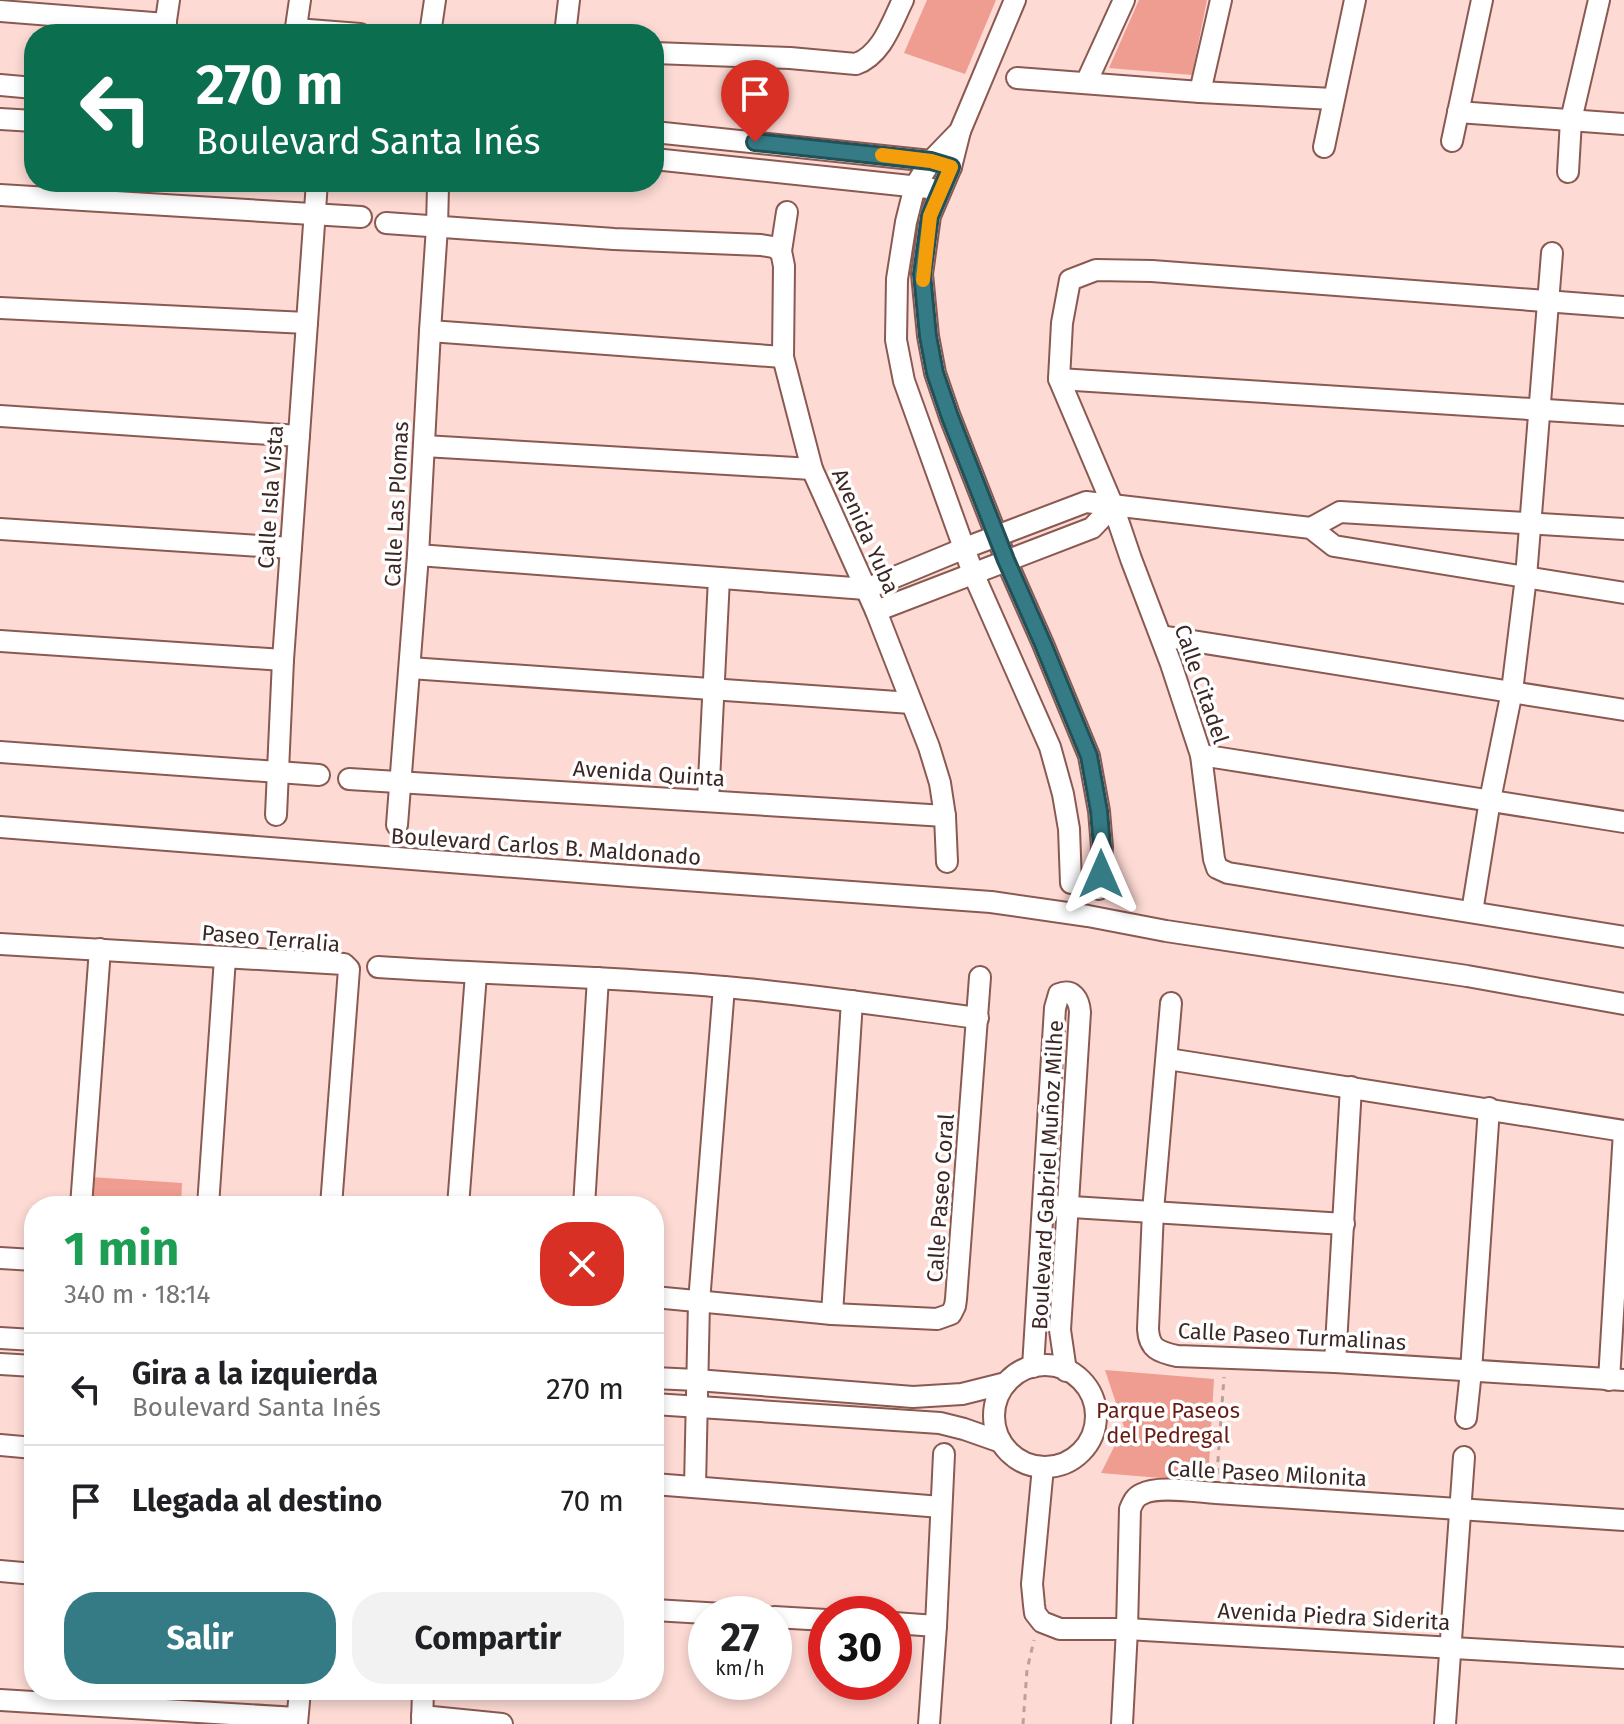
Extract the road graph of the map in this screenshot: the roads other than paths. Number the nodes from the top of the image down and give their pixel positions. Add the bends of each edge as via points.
1 (169, 0) edge
2 (300, 0) edge
3 (435, 0) edge
4 (569, 0) edge
5 (903, 0) edge
6 (1015, 0) edge
7 (1124, 0) edge
8 (1221, 0) edge
9 (1355, 0) edge
10 (1482, 0) edge
11 (1599, 0) edge
12 (0, 11) edge
13 (119, 24) edge
14 (166, 24) edge
15 (296, 24) edge
16 (431, 24) edge
17 (566, 24) edge
18 (664, 53) edge
19 (1017, 78) dead end
20 (1086, 83) junction
21 (0, 85) edge
22 (24, 87) edge
23 (1200, 92) junction
24 (1333, 99) junction
25 (1458, 112) junction
26 (0, 119) edge
27 (24, 120) edge
28 (1571, 120) junction
29 (1624, 124) edge
30 (960, 131) junction
31 (664, 133) edge
32 (1452, 141) dead end
33 (1324, 147) dead end
34 (664, 160) edge
35 (931, 161) junction
36 (951, 167) junction
37 (1568, 172) dead end
38 (915, 186) junction
39 (943, 189) junction
40 (316, 192) edge
41 (438, 192) edge
42 (0, 195) edge
43 (787, 212) dead end
44 (315, 214) junction
45 (361, 217) dead end
46 (386, 223) dead end
47 (437, 227) junction
48 (781, 251) junction
49 (1552, 253) dead end
50 (1548, 302) junction
51 (1624, 307) edge
52 (0, 308) edge
53 (307, 323) junction
54 (430, 331) junction
55 (783, 357) junction
56 (1059, 379) junction
57 (1540, 409) junction
58 (1624, 415) edge
59 (0, 416) edge
60 (299, 436) junction
61 (424, 446) junction
62 (812, 469) junction
63 (1113, 506) junction
64 (1531, 522) junction
65 (1311, 528) junction
66 (0, 529) edge
67 (1624, 529) edge
68 (996, 536) junction
69 (291, 548) junction
70 (965, 548) junction
71 (418, 555) junction
72 (1006, 560) junction
73 (973, 573) junction
74 (1526, 577) junction
75 (719, 578) junction
76 (866, 589) junction
77 (1624, 593) edge
78 (876, 611) junction
79 (1161, 636) junction
80 (0, 641) edge
81 (283, 660) junction
82 (410, 668) junction
83 (714, 690) junction
84 (1512, 691) junction
85 (911, 703) junction
86 (1624, 710) edge
87 (0, 752) edge
88 (1201, 755) junction
89 (279, 772) junction
90 (319, 775) dead end
91 (349, 779) dead end
92 (400, 782) junction
93 (1490, 800) junction
94 (708, 801) junction
95 (276, 815) dead end
96 (945, 816) junction
97 (1624, 822) edge
98 (397, 825) dead end
99 (0, 827) edge
100 (947, 862) dead end
101 (1071, 883) dead end
102 (1099, 889) dead end
103 (1472, 912) junction
104 (1624, 937) edge
105 (0, 944) edge
106 (100, 949) junction
107 (225, 958) junction
108 (378, 967) dead end
109 (476, 974) junction
110 (980, 977) dead end
111 (598, 978) junction
112 (724, 987) junction
113 (852, 1001) junction
114 (1171, 1003) dead end
115 (1624, 1004) edge
116 (978, 1018) junction
117 (1168, 1059) junction
118 (1351, 1087) junction
119 (1489, 1108) junction
120 (1624, 1131) edge
121 (82, 1196) edge
122 (209, 1196) edge
123 (332, 1196) edge
124 (459, 1196) edge
125 (585, 1196) edge
126 (1043, 1206) junction
127 (1069, 1206) junction
128 (1153, 1211) junction
129 (1344, 1224) junction
130 (0, 1258) edge
131 (24, 1259) edge
132 (664, 1298) edge
133 (699, 1302) junction
134 (832, 1314) junction
135 (0, 1338) edge
136 (24, 1339) edge
137 (1335, 1362) junction
138 (0, 1364) edge
139 (24, 1365) edge
140 (1033, 1367) junction
141 (1066, 1371) junction
142 (1471, 1371) junction
143 (664, 1378) edge
144 (697, 1380) junction
145 (1616, 1380) edge
146 (1006, 1383) junction
147 (664, 1404) edge
148 (698, 1406) junction
149 (1466, 1418) dead end
150 (1001, 1442) junction
151 (0, 1445) edge
152 (24, 1447) edge
153 (944, 1454) dead end
154 (1464, 1457) dead end
155 (1043, 1467) junction
156 (664, 1485) edge
157 (695, 1487) junction
158 (941, 1507) junction
159 (1461, 1508) junction
160 (1624, 1520) edge
161 (0, 1571) edge
162 (24, 1573) edge
163 (664, 1611) edge
164 (688, 1612) edge
165 (912, 1624) edge
166 (936, 1626) junction
167 (1127, 1629) junction
168 (1450, 1647) junction
169 (1624, 1658) edge
170 (0, 1700) edge
171 (299, 1700) edge
172 (423, 1700) edge
173 (422, 1720) edge
174 (297, 1721) edge
175 (502, 1724) edge
176 (929, 1724) edge
177 (1122, 1724) edge
178 (1445, 1724) edge

1 - 14 street
2 - 15 street
3 - 16 street
4 - 17 street
5 - 18 street via 884,39 856,64
6 - 30 street
7 - 20 street
8 - 23 street
9 - 24 street
10 - 25 street
11 - 28 street
12 - 13 street
19 - 20 street
20 - 23 street
21 - 22 street
23 - 24 street
24 - 33 street
25 - 28 street
25 - 32 street
26 - 27 street
28 - 29 street
28 - 37 street
30 - 35 street
30 - 36 street
31 - 35 street
34 - 38 street
35 - 36 street
35 - 38 street
36 - 39 street
38 - 39 street
38 - 70 street via 897,279 896,340 904,381
39 - 68 street via 930,216 922,274 928,336 935,373
40 - 44 street, Calle Isla Vista
41 - 47 street, Calle Las Plomas
42 - 44 street
43 - 48 street, Avenida Yuba
44 - 45 street
44 - 53 street, Calle Isla Vista
46 - 47 street
47 - 48 street via 761,245
47 - 54 street, Calle Las Plomas
48 - 55 street, Avenida Yuba
49 - 50 street
50 - 51 street
50 - 56 street, Calle Citadel via 1096,270 1070,280
50 - 57 street
52 - 53 street
53 - 60 street, Calle Isla Vista
54 - 55 street
54 - 61 street, Calle Las Plomas
55 - 62 street, Avenida Yuba
56 - 57 street
56 - 63 street, Calle Citadel
57 - 58 street
57 - 64 street
59 - 60 street
60 - 69 street, Calle Isla Vista
61 - 62 street
61 - 71 street, Calle Las Plomas
62 - 76 street, Avenida Yuba
63 - 65 street
63 - 68 street via 1086,502
63 - 72 street via 1092,528
63 - 79 street, Calle Citadel
64 - 65 street via 1340,512
64 - 67 street
64 - 74 street
65 - 74 street via 1334,546
66 - 69 street
68 - 70 street
68 - 72 street
69 - 81 street, Calle Isla Vista
70 - 73 street
70 - 76 street
71 - 75 street
71 - 82 street, Calle Las Plomas
72 - 73 street
72 - 102 street via 1089,756 1102,847
73 - 78 street
73 - 101 street via 1050,747 1069,829
74 - 77 street
74 - 84 street
75 - 76 street
75 - 83 street
76 - 78 street, Avenida Yuba
78 - 85 street, Avenida Yuba
79 - 84 street
79 - 88 street, Calle Citadel
80 - 81 street
81 - 89 street, Calle Isla Vista
82 - 83 street
82 - 92 street, Calle Las Plomas
83 - 85 street
83 - 94 street
84 - 86 street
84 - 93 street
85 - 96 street, Avenida Yuba via 940,783
87 - 89 street
88 - 93 street
88 - 103 street, Calle Citadel via 1217,868
89 - 90 street
89 - 95 street, Calle Isla Vista
91 - 92 street, Avenida Quinta
92 - 94 street, Avenida Quinta
92 - 98 street, Calle Las Plomas
93 - 97 street
93 - 103 street
94 - 96 street, Avenida Quinta
96 - 100 street, Avenida Yuba
99 - 115 street, Boulevard Carlos B. Maldonado via 991,902
103 - 104 street
105 - 106 street, Paseo Terralia
106 - 107 street, Paseo Terralia
106 - 121 street
107 - 122 street
107 - 123 street, Paseo Terralia via 344,964 349,969
108 - 109 street
109 - 111 street
109 - 124 street
110 - 116 street, Calle Paseo Coral
111 - 112 street
111 - 125 street
112 - 113 street
112 - 133 street
113 - 116 street
113 - 134 street
114 - 117 street, Calle Paseo Turmalinas
116 - 134 street, Calle Paseo Coral via 953,1311 937,1319
117 - 118 street
117 - 128 street, Calle Paseo Turmalinas
118 - 119 street
118 - 129 street
119 - 120 street
119 - 142 street
120 - 145 street
126 - 127 street
126 - 127 street, Boulevard Gabriel Muñoz Milhe via 1055,1008 1059,994 1066,992 1078,999 1080,1012
126 - 140 street, Boulevard Gabriel Muñoz Milhe
127 - 128 street
127 - 141 street, Boulevard Gabriel Muñoz Milhe via 1060,1330
128 - 129 street
128 - 137 street, Calle Paseo Turmalinas via 1151,1344 1177,1356
129 - 137 street
130 - 131 street
132 - 133 street, Calle Paseo Coral
133 - 134 street, Calle Paseo Coral
133 - 144 street
135 - 136 street
137 - 142 street, Calle Paseo Turmalinas
138 - 139 street
140 - 141 street
140 - 146 street
141 - 155 street via 1091,1395 1094,1429 1076,1457
142 - 145 street, Calle Paseo Turmalinas
142 - 149 street
143 - 144 street
144 - 146 street via 913,1397 962,1394
144 - 148 street
146 - 150 street via 994,1412
147 - 148 street
148 - 150 street via 940,1423
148 - 157 street
150 - 155 street via 1026,1464
151 - 152 street
153 - 158 street
154 - 159 street
155 - 167 street, Avenida Piedra Siderita via 1032,1584 1035,1613 1060,1629
156 - 157 street
157 - 158 street
158 - 166 street
159 - 160 street, Calle Paseo Milonita
159 - 167 street, Calle Paseo Milonita via 1216,1493 1140,1495 1131,1505
159 - 168 street
161 - 162 street
163 - 164 street
165 - 166 street
166 - 176 street
167 - 168 street, Avenida Piedra Siderita
167 - 177 street, Calle Paseo Milonita
168 - 169 street, Avenida Piedra Siderita
168 - 178 street
170 - 174 street
171 - 174 street
172 - 173 street
173 - 175 street

